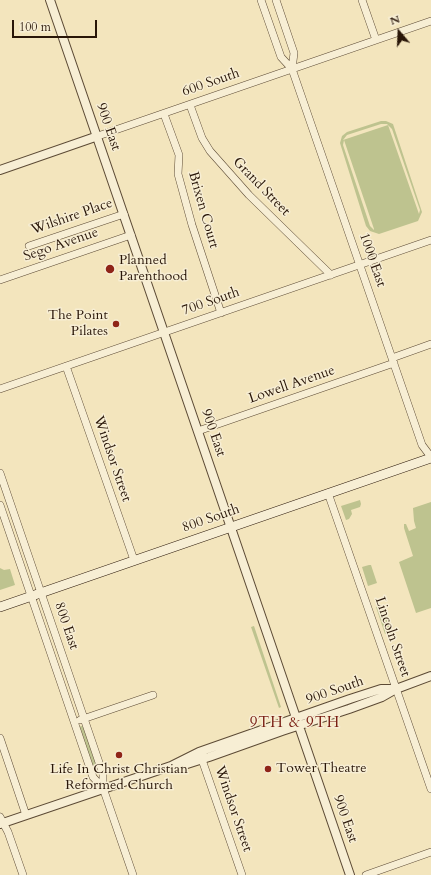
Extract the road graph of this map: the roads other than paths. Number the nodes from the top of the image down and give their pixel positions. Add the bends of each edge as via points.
1 (50, 0) edge
2 (261, 0) edge
3 (276, 0) edge
4 (362, 0) edge
5 (431, 21) edge
6 (376, 40) junction
7 (292, 69) junction
8 (190, 105) junction
9 (164, 114) junction
10 (98, 136) junction
11 (0, 170) edge
12 (124, 214) junction
13 (131, 235) junction
14 (431, 240) edge
15 (28, 246) dead end
16 (360, 265) junction
17 (331, 275) junction
18 (0, 280) edge
19 (221, 313) junction
20 (164, 332) junction
21 (431, 344) edge
22 (393, 360) junction
23 (66, 366) junction
24 (0, 388) edge
25 (198, 431) junction
26 (431, 457) edge
27 (0, 473) edge
28 (328, 493) junction
29 (4, 495) edge
30 (0, 505) edge
31 (231, 527) junction
32 (21, 534) junction
33 (11, 538) junction
34 (134, 560) junction
35 (41, 592) junction
36 (31, 596) junction
37 (0, 607) edge
38 (61, 652) junction
39 (51, 655) junction
40 (431, 676) edge
41 (396, 689) junction
42 (153, 695) dead end
43 (84, 719) junction
44 (74, 722) junction
45 (298, 722) junction
46 (0, 738) edge
47 (201, 756) junction
48 (103, 788) junction
49 (431, 789) edge
50 (26, 815) junction
51 (1, 821) edge
52 (431, 852) edge
53 (23, 875) edge
54 (133, 875) edge
55 (242, 875) edge
56 (350, 875) edge
57 (366, 875) edge

1 - 10 street, 900 East
2 - 7 street, 1000 East via 281,57
3 - 7 street, 1000 East via 294,53
4 - 6 street
5 - 6 street, 600 South
6 - 7 street, 600 South
7 - 8 street, 600 South
7 - 16 street, 1000 East
8 - 9 street, 600 South
8 - 17 street, Grand Street via 202,138 219,162
9 - 10 street, 600 South
9 - 19 street, Brixen Court via 179,155 178,174 190,218
10 - 11 street, 600 South
10 - 12 street, 900 East
12 - 13 street, 900 East
12 - 15 street, Wilshire Place
13 - 18 street, Sego Avenue
13 - 20 street, 900 East
14 - 16 street, 700 South
16 - 17 street, 700 South
16 - 22 street, 1000 East
17 - 19 street, 700 South
19 - 20 street, 700 South
20 - 23 street, 700 South
20 - 25 street, 900 East
21 - 22 street, Lowell Avenue
22 - 25 street, Lowell Avenue
22 - 26 street, 1000 East via 422,446
23 - 24 street, 700 South
23 - 34 street, Windsor Street
25 - 31 street, 900 East
26 - 28 main road, 800 South
27 - 29 street, 800 East
28 - 31 main road, 800 South
28 - 41 street, Lincoln Street
29 - 32 street, 800 East
30 - 33 street, 800 East
31 - 34 main road, 800 South
31 - 45 street, 900 East
32 - 33 street
32 - 35 street, 800 East
33 - 36 street, 800 East
34 - 35 main road, 800 South
35 - 36 main road, 800 South
35 - 38 street, 800 East
36 - 37 main road, 800 South
36 - 39 street, 800 East
38 - 39 street
38 - 43 street, 800 East
39 - 44 street, 800 East
40 - 41 street, 900 South
41 - 45 street, 900 South via 381,689
41 - 49 street, Lincoln Street
42 - 43 street
43 - 44 street
43 - 48 street, 800 East via 103,774
44 - 48 street, 800 East via 93,777
45 - 47 street, 900 South
45 - 56 street, 900 East
46 - 50 street
47 - 48 street, 900 South
47 - 55 street, Windsor Street
48 - 50 street, 900 South
48 - 54 street, 800 East
50 - 51 street, 900 South
51 - 53 street via 8,832
52 - 57 street

